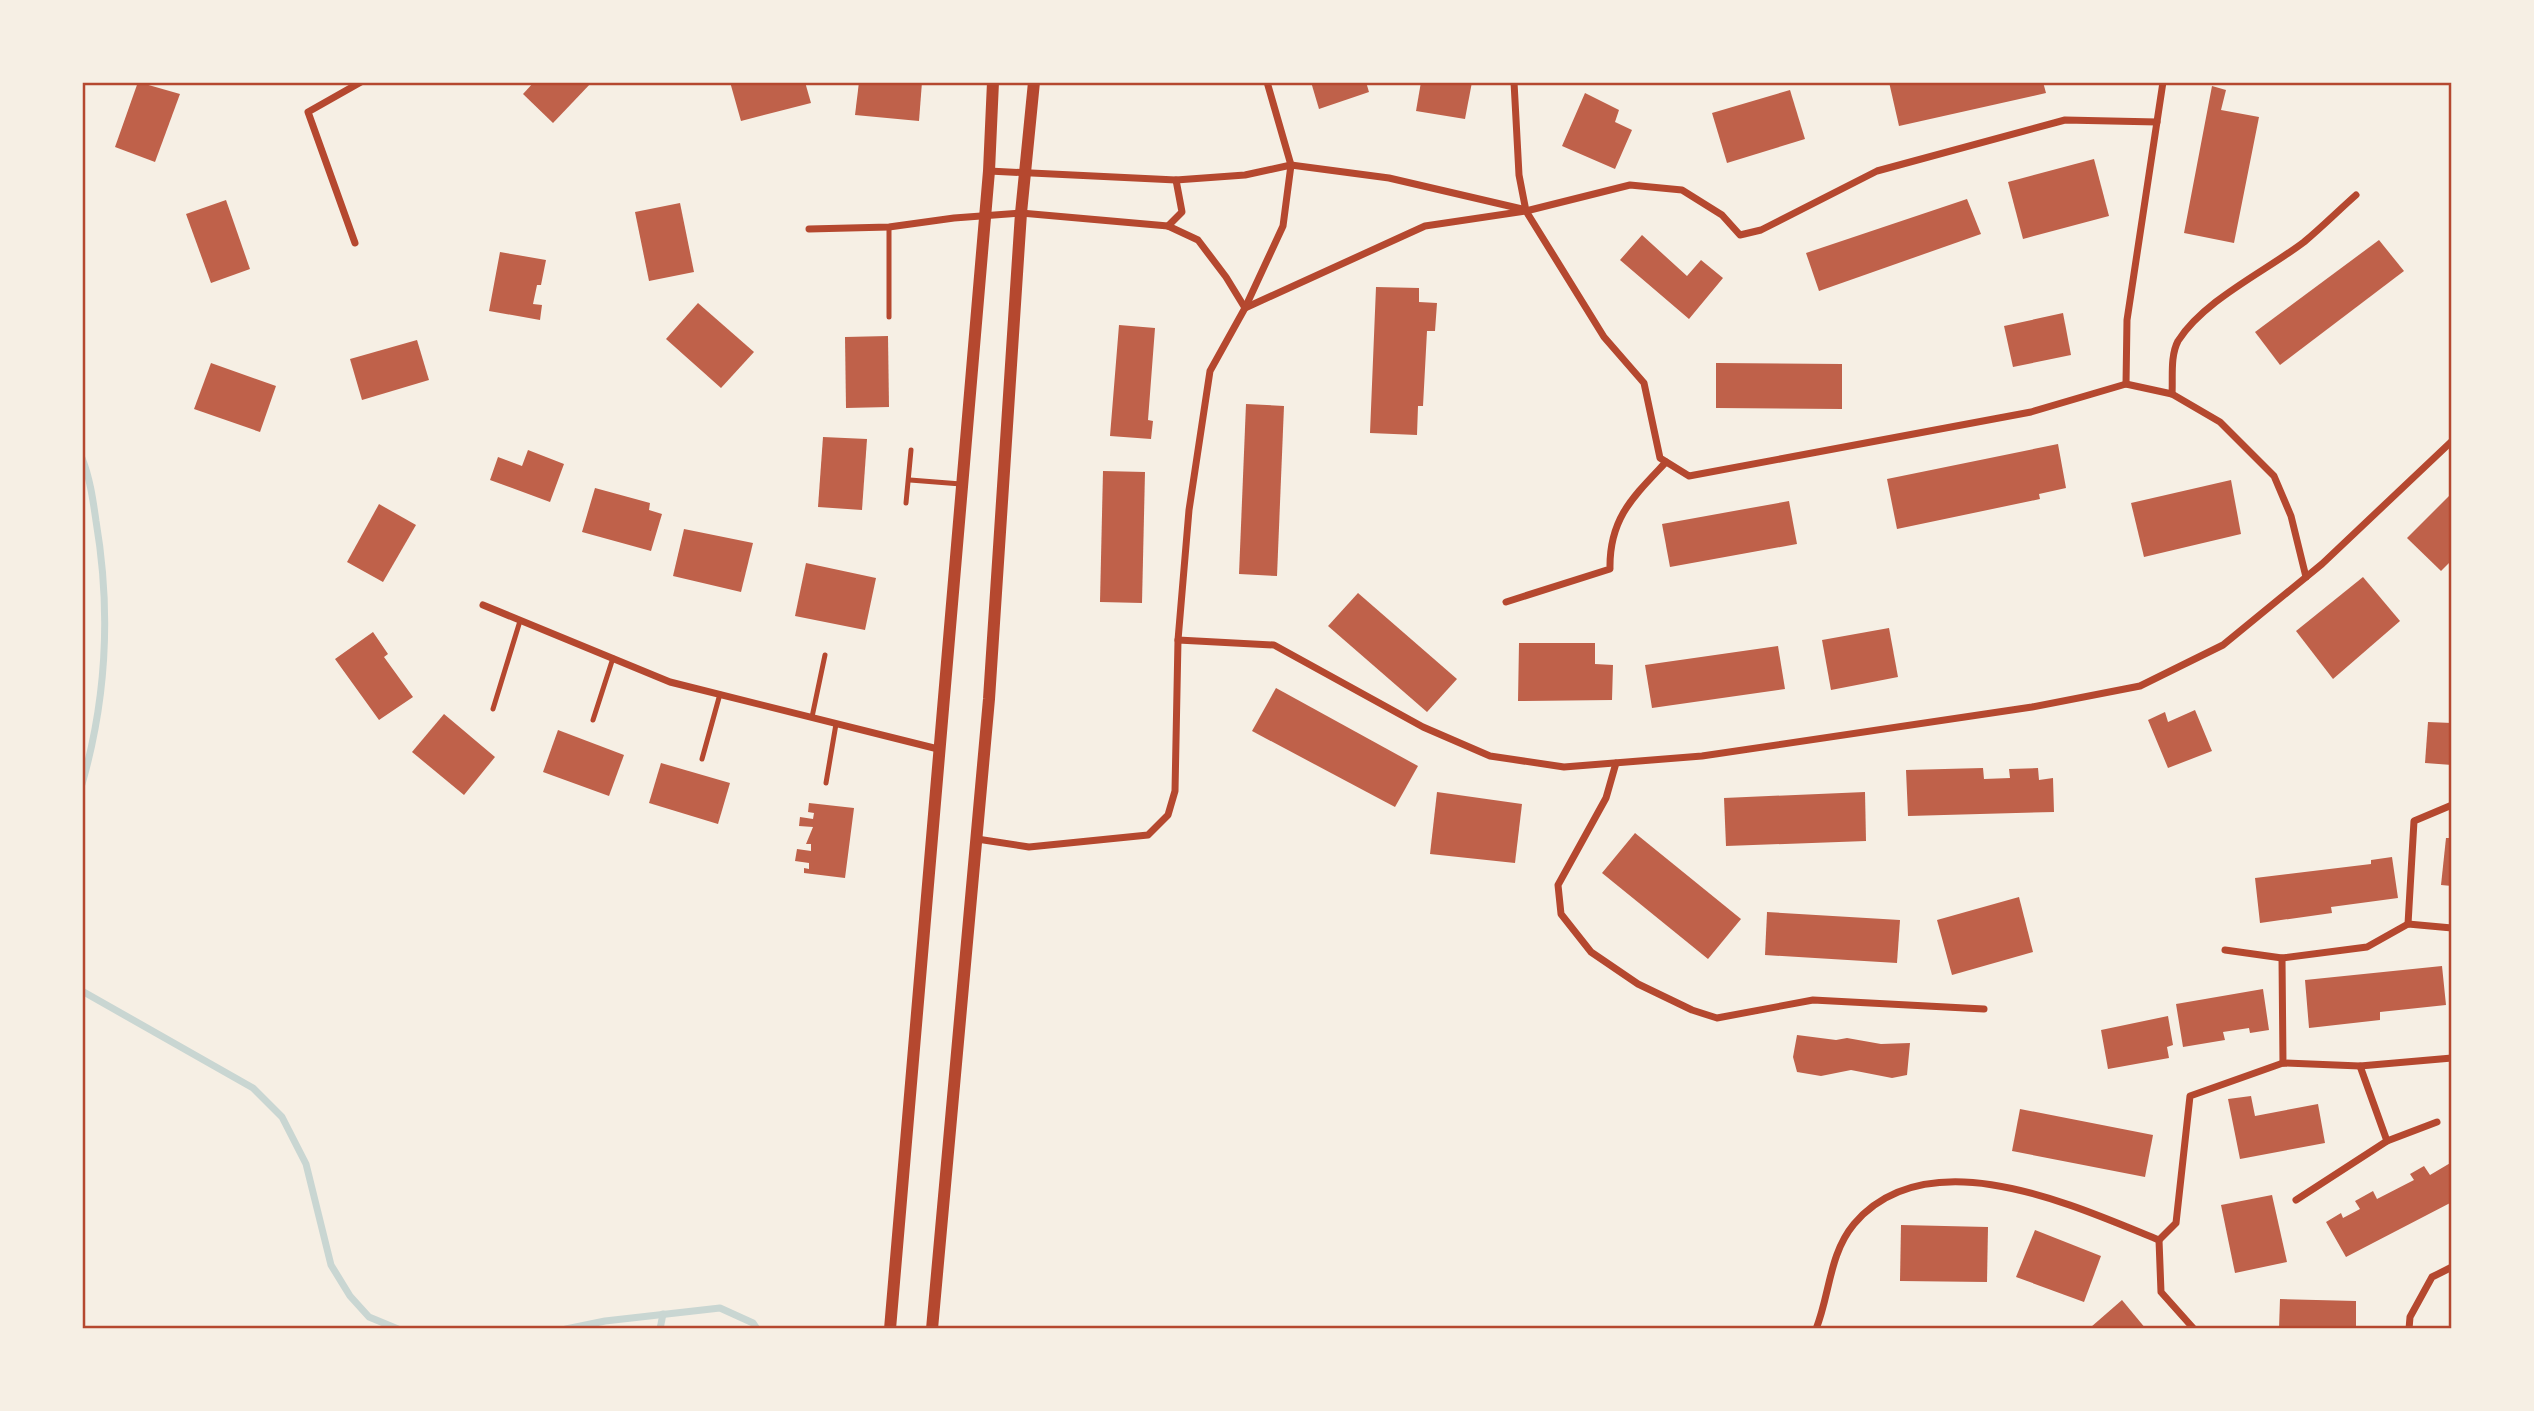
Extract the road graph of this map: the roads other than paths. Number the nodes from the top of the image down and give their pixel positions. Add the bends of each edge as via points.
1 (361, 82) edge
2 (993, 82) edge
3 (1034, 82) edge
4 (1267, 82) edge
5 (1514, 82) edge
6 (2163, 82) edge
7 (2157, 122) junction
8 (1291, 165) junction
9 (989, 171) junction
10 (1026, 172) junction
11 (1176, 180) junction
12 (2356, 195) dead end
13 (1527, 211) junction
14 (1021, 214) junction
15 (985, 218) junction
16 (1168, 226) junction
17 (889, 227) junction
18 (810, 229) dead end
19 (355, 243) dead end
20 (1245, 308) junction
21 (889, 317) dead end
22 (2126, 384) junction
23 (2172, 394) junction
24 (2452, 441) edge
25 (911, 450) dead end
26 (1666, 462) junction
27 (910, 480) junction
28 (961, 484) junction
29 (906, 503) dead end
30 (2306, 577) junction
31 (1506, 603) dead end
32 (483, 605) dead end
33 (520, 621) junction
34 (1178, 640) junction
35 (825, 655) dead end
36 (613, 659) junction
37 (720, 694) junction
38 (493, 709) dead end
39 (812, 718) junction
40 (593, 720) dead end
41 (836, 723) junction
42 (938, 749) junction
43 (702, 760) dead end
44 (1616, 763) junction
45 (826, 783) dead end
46 (2452, 805) edge
47 (977, 839) junction
48 (2409, 924) junction
49 (2452, 928) edge
50 (2225, 950) dead end
51 (2282, 958) junction
52 (1984, 1009) dead end
53 (2452, 1058) edge
54 (2283, 1063) junction
55 (2360, 1066) junction
56 (2437, 1122) dead end
57 (2386, 1141) junction
58 (2296, 1200) dead end
59 (2159, 1240) junction
60 (2452, 1267) edge
61 (890, 1329) edge
62 (932, 1329) edge
63 (1816, 1329) edge
64 (2194, 1329) edge
65 (2409, 1329) edge

1 - 19 street via 307,112
2 - 9 street
3 - 10 street
4 - 8 street
5 - 13 street
6 - 7 street
7 - 13 street via 2065,120 1877,171 1762,230 1740,235 1722,215 1682,190 1630,185
7 - 22 street via 2126,320
8 - 11 street via 1245,175
8 - 13 street via 1389,178
8 - 20 street via 1283,226
9 - 10 street
9 - 15 street
10 - 11 street
10 - 14 street
11 - 16 street via 1182,212
12 - 23 street via 2304,242 2249,278 2190,328 2178,342 2173,359
13 - 20 street via 1425,226
13 - 26 street via 1604,337 1644,383 1660,458
14 - 15 street
14 - 16 street
14 - 47 street
15 - 17 street
15 - 28 street
16 - 20 street via 1198,240
17 - 18 street
17 - 21 lane
20 - 34 street via 1210,371 1189,510
22 - 23 street
22 - 26 street via 2031,412 1689,476
23 - 30 street via 2220,422 2274,476 2291,516
24 - 30 street
25 - 27 lane
26 - 31 street via 1621,514 1609,546 1610,569
27 - 28 lane
27 - 29 lane
28 - 42 street
30 - 44 street via 2222,645 2140,686 1716,754
32 - 33 street
33 - 36 street
33 - 38 lane
34 - 44 street via 1274,645 1423,727 1490,755 1564,767
34 - 47 street via 1175,791 1168,814 1148,835 1029,847
35 - 39 lane
36 - 37 street via 670,682
36 - 40 lane
37 - 39 street
37 - 43 lane
39 - 41 street
41 - 42 street
41 - 45 lane
42 - 61 street
44 - 52 street via 1606,798 1558,885 1561,914 1591,952 1638,984 1717,1018 1813,1000
46 - 48 street via 2414,821
47 - 62 street
48 - 49 street
48 - 51 street via 2367,947
50 - 51 street
51 - 54 street
53 - 55 street
54 - 55 street
54 - 59 street via 2190,1096 2176,1223
55 - 57 street
56 - 57 street
57 - 58 street
59 - 63 street via 2054,1197 1968,1181 1917,1186 1884,1198 1854,1224 1835,1257
59 - 64 street via 2161,1292
60 - 65 street via 2432,1277 2410,1317

